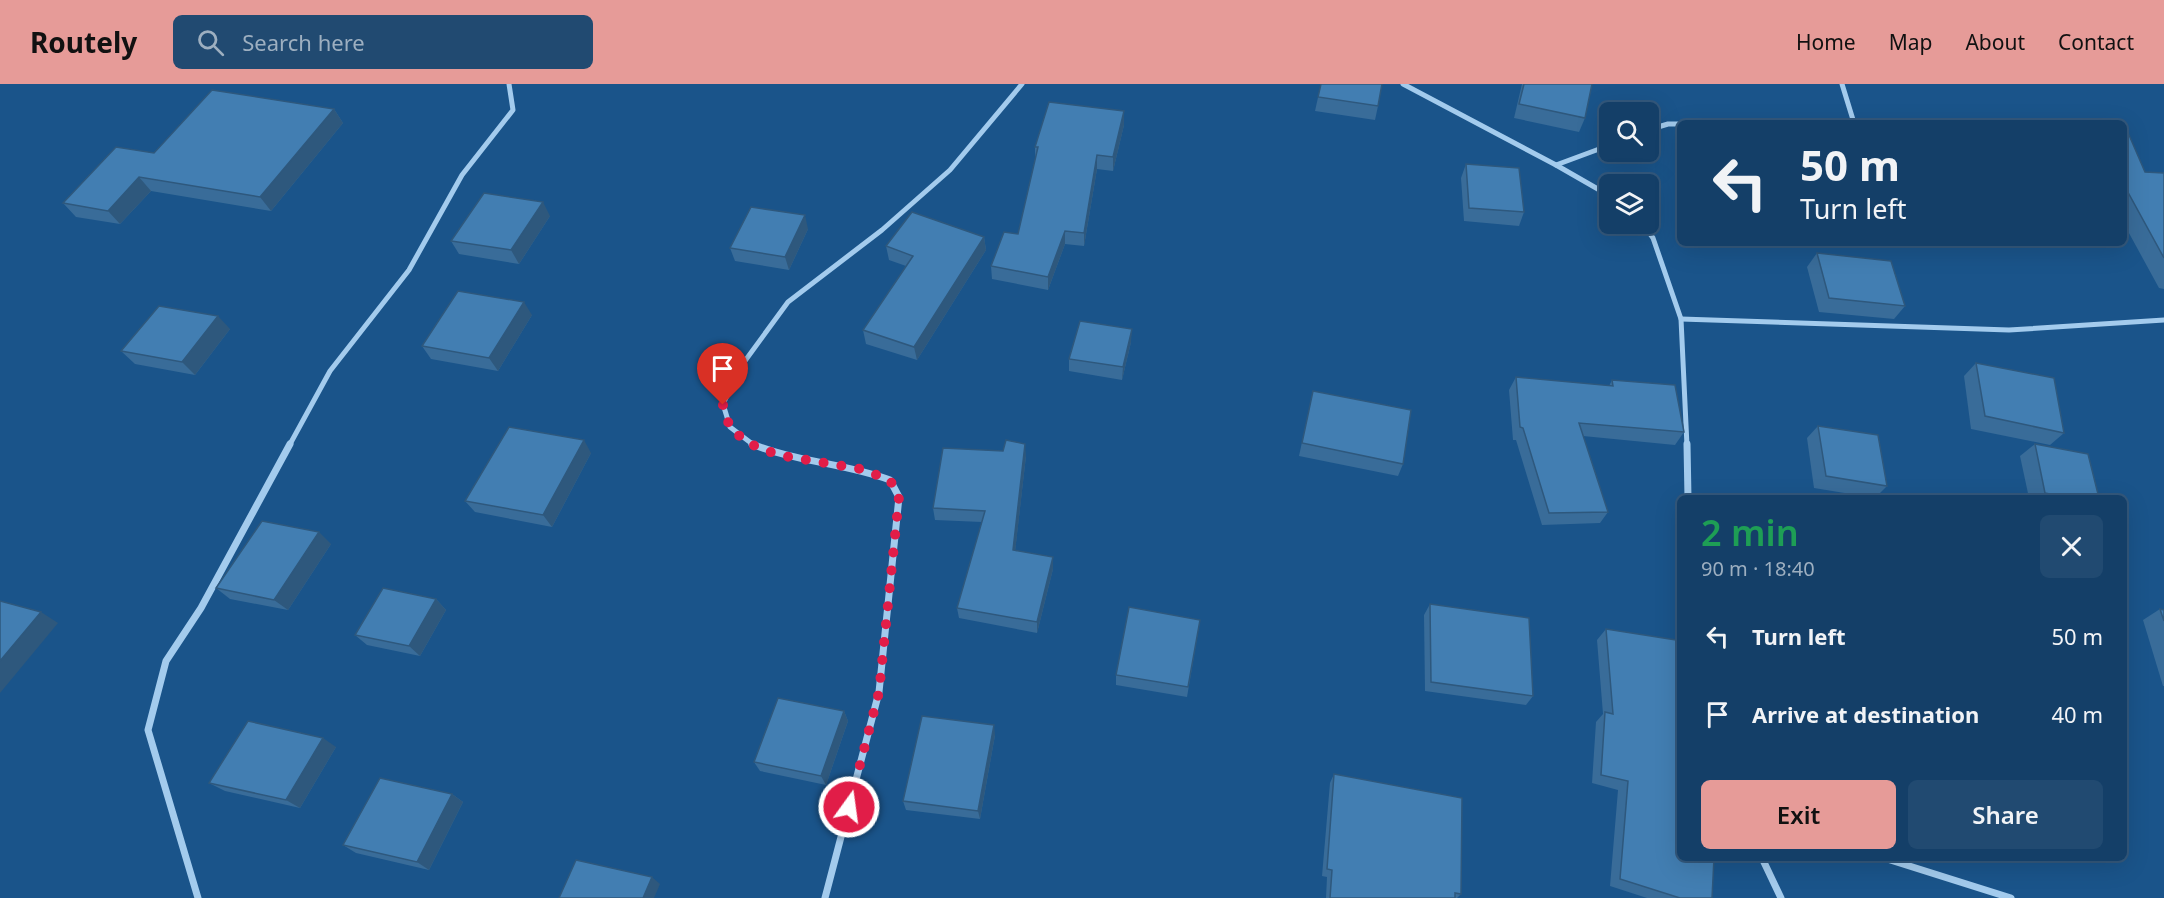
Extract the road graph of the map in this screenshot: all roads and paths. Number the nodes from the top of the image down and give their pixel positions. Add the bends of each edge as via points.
1 (509, 84) edge
2 (1022, 84) edge
3 (1403, 84) edge
4 (1842, 84) edge
5 (1853, 120) edge
6 (1677, 124) edge
7 (1659, 127) edge
8 (1599, 149) edge
9 (1556, 165) junction
10 (1599, 190) edge
11 (1650, 234) edge
12 (1681, 319) junction
13 (2164, 320) edge
14 (1688, 495) edge
15 (1763, 861) edge
16 (1894, 861) edge
17 (198, 898) edge
18 (825, 898) edge
19 (1781, 898) edge
20 (2011, 898) edge

1 - 17 street via 513,110 462,175 409,270 330,371 201,608 166,661 148,730
2 - 18 street via 950,170 882,230 789,302 742,365 723,405 730,428 748,443 778,455 861,469 890,480 899,497 879,692
3 - 9 street
4 - 5 street
6 - 7 street
8 - 9 street
9 - 10 street
11 - 12 street
12 - 13 street via 2009,330
12 - 14 street
15 - 19 street
16 - 20 street

